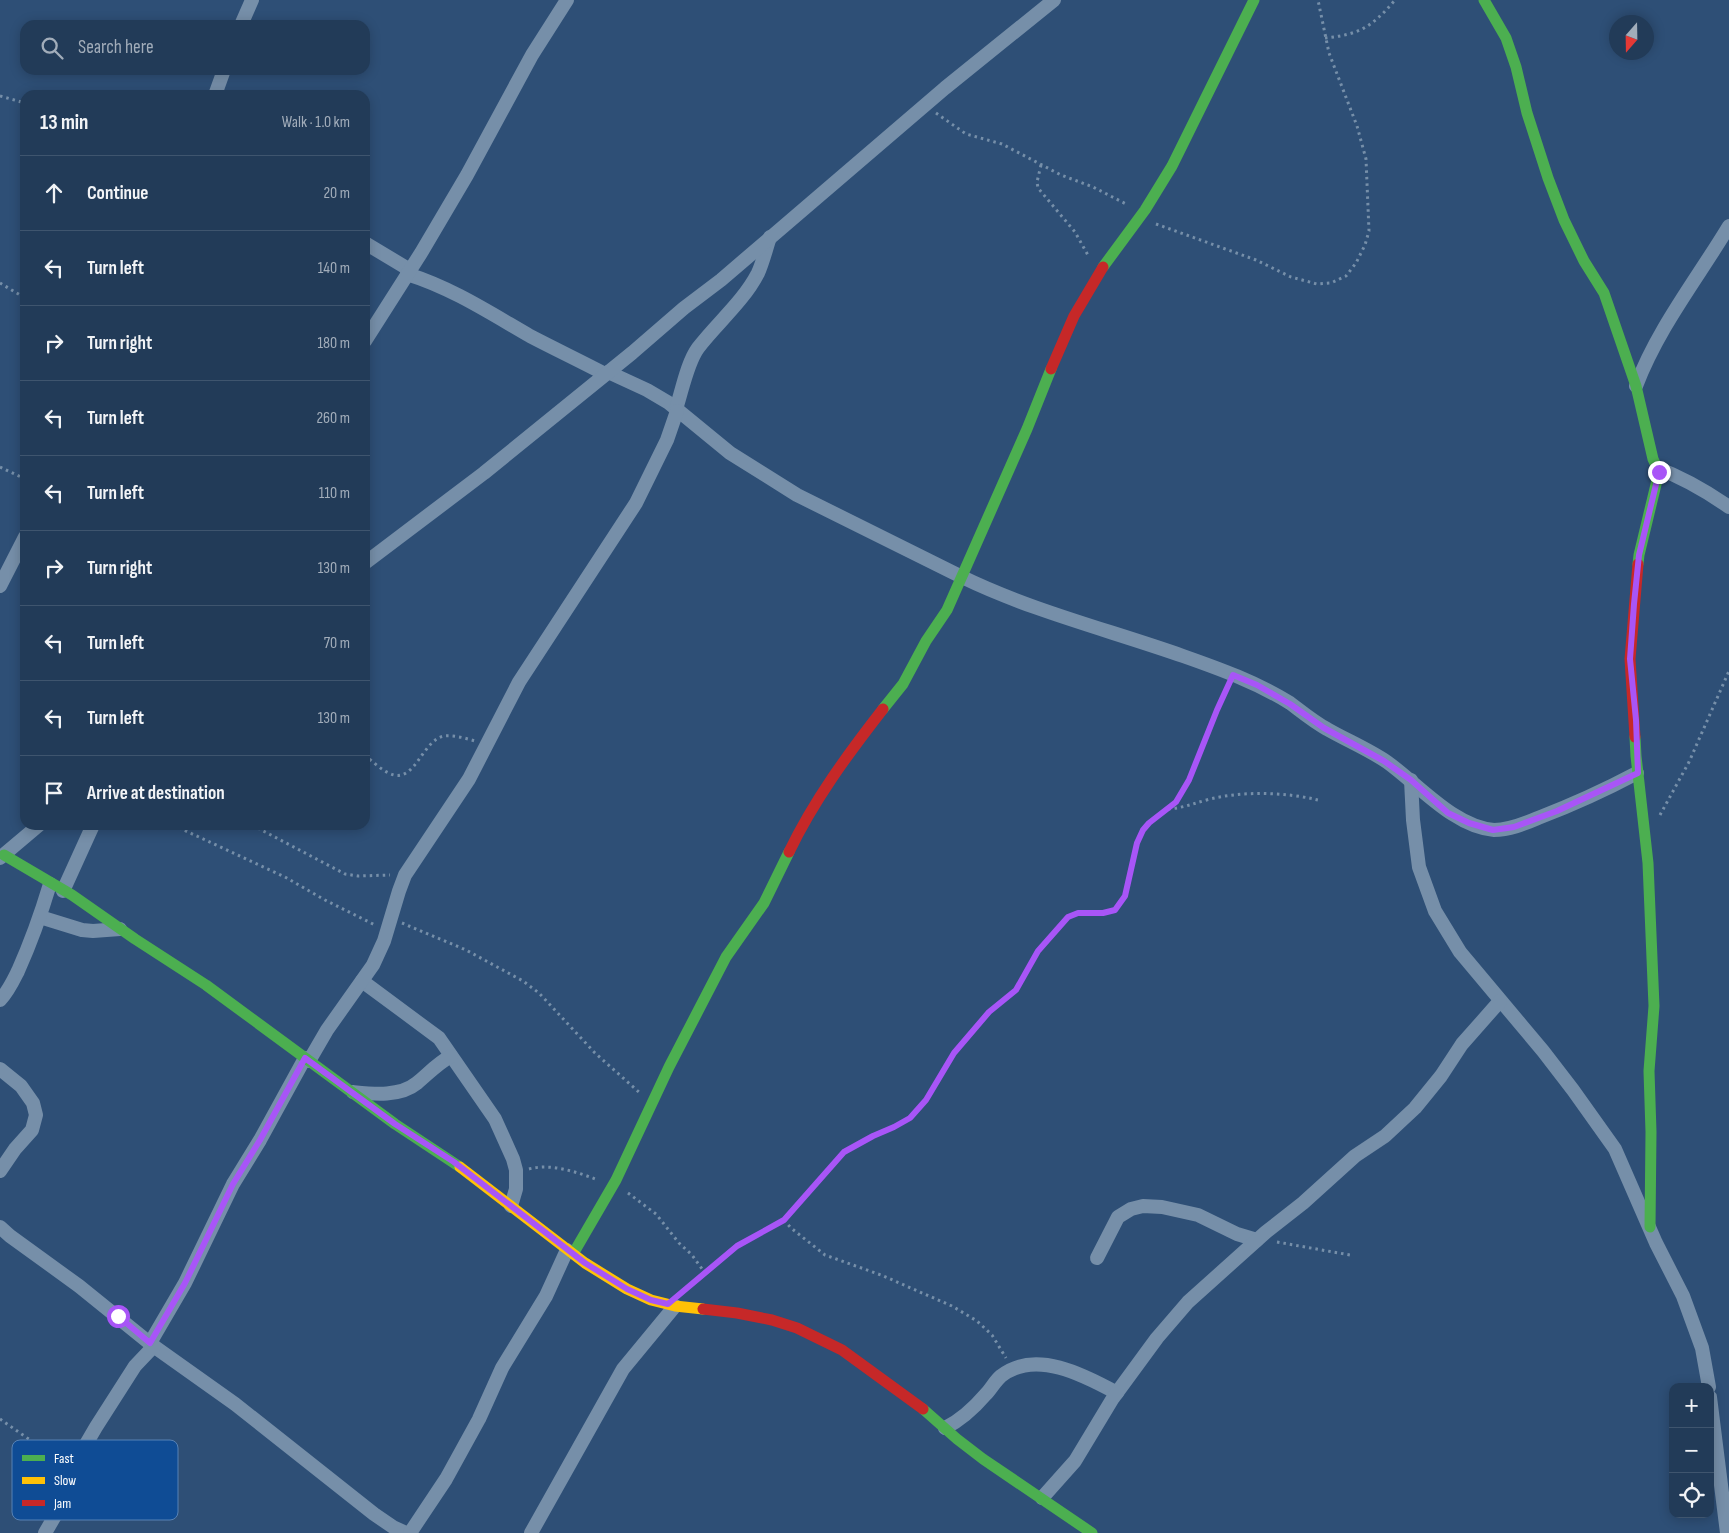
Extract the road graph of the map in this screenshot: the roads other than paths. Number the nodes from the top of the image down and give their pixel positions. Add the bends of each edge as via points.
1 (252, 0) edge
2 (567, 0) edge
3 (1054, 0) edge
4 (1254, 0) edge
5 (1484, 0) edge
6 (243, 20) edge
7 (222, 75) edge
8 (217, 90) edge
9 (1729, 226) edge
10 (770, 237) junction
11 (370, 246) edge
12 (409, 272) junction
13 (370, 333) edge
14 (607, 373) junction
15 (1636, 386) junction
16 (677, 410) junction
17 (1657, 468) junction
18 (1729, 507) edge
19 (20, 547) edge
20 (370, 559) edge
21 (962, 577) junction
22 (0, 586) edge
23 (1638, 773) junction
24 (1411, 780) junction
25 (33, 830) edge
26 (91, 830) edge
27 (2, 857) edge
28 (50, 884) junction
29 (63, 891) junction
30 (40, 917) junction
31 (120, 929) junction
32 (362, 982) junction
33 (0, 1000) edge
34 (1500, 1001) junction
35 (451, 1056) junction
36 (307, 1059) junction
37 (0, 1069) edge
38 (353, 1092) junction
39 (0, 1171) edge
40 (511, 1206) junction
41 (0, 1227) edge
42 (1650, 1228) junction
43 (1259, 1239) junction
44 (570, 1252) junction
45 (1097, 1258) dead end
46 (672, 1305) junction
47 (152, 1345) junction
48 (1707, 1383) edge
49 (1117, 1392) junction
50 (945, 1428) junction
51 (1713, 1428) edge
52 (88, 1440) edge
53 (1042, 1498) junction
54 (53, 1520) edge
55 (45, 1533) edge
56 (406, 1533) edge
57 (410, 1533) edge
58 (531, 1533) edge
59 (1092, 1533) edge
60 (1727, 1533) edge

1 - 6 street
2 - 12 street via 532,55 467,175
3 - 10 street via 924,105
4 - 21 street via 1172,166 1074,316
5 - 15 street via 1506,38 1548,178 1564,220 1604,293
7 - 8 street
9 - 15 street via 1672,314
10 - 14 street
10 - 16 street via 750,286 698,349
11 - 12 street
12 - 13 street
12 - 14 street via 471,300 532,337
14 - 16 street via 647,390
14 - 20 street via 484,473
15 - 17 street
16 - 21 street via 730,453 797,495
16 - 32 street via 667,440 636,503 519,682 469,779 406,874 390,924 373,965
17 - 18 street via 1702,488
17 - 23 street via 1659,472 1639,555 1630,659
19 - 22 street
21 - 24 street via 988,590 1257,685
21 - 44 street via 947,610 903,684 843,761 799,831 764,903 722,965 613,1185
23 - 24 street via 1557,811 1514,827 1493,830 1448,813
23 - 42 street via 1653,950 1654,1006 1649,1070
24 - 34 street via 1419,867 1435,912 1460,952
25 - 27 street
26 - 29 street
27 - 28 street
28 - 29 street
28 - 30 street
29 - 31 street
30 - 31 street via 82,930
30 - 33 street via 26,955
31 - 36 street via 206,985
32 - 35 street via 439,1038
32 - 36 street
34 - 42 street via 1573,1090 1615,1149
34 - 43 street via 1462,1044 1415,1108
35 - 38 street via 408,1089 384,1093
35 - 40 street via 495,1119 513,1159 517,1173
36 - 38 street
36 - 47 street via 233,1184
37 - 39 street via 21,1086 33,1103 36,1115 32,1130
38 - 40 street
40 - 44 street
41 - 47 street
42 - 48 street via 1683,1296 1702,1348
43 - 45 street via 1237,1234 1198,1215 1142,1206 1118,1217
43 - 49 street via 1188,1302
44 - 46 street via 627,1289
44 - 57 street via 502,1368 446,1479
46 - 50 street via 737,1312 797,1328 842,1350 915,1402
46 - 58 street via 623,1369
47 - 52 street
47 - 56 street via 235,1404 374,1514
49 - 50 street via 1068,1370 1034,1364 1001,1376 964,1416
49 - 53 street via 1075,1461
50 - 53 street via 983,1459
51 - 60 street
53 - 59 street
54 - 55 street

